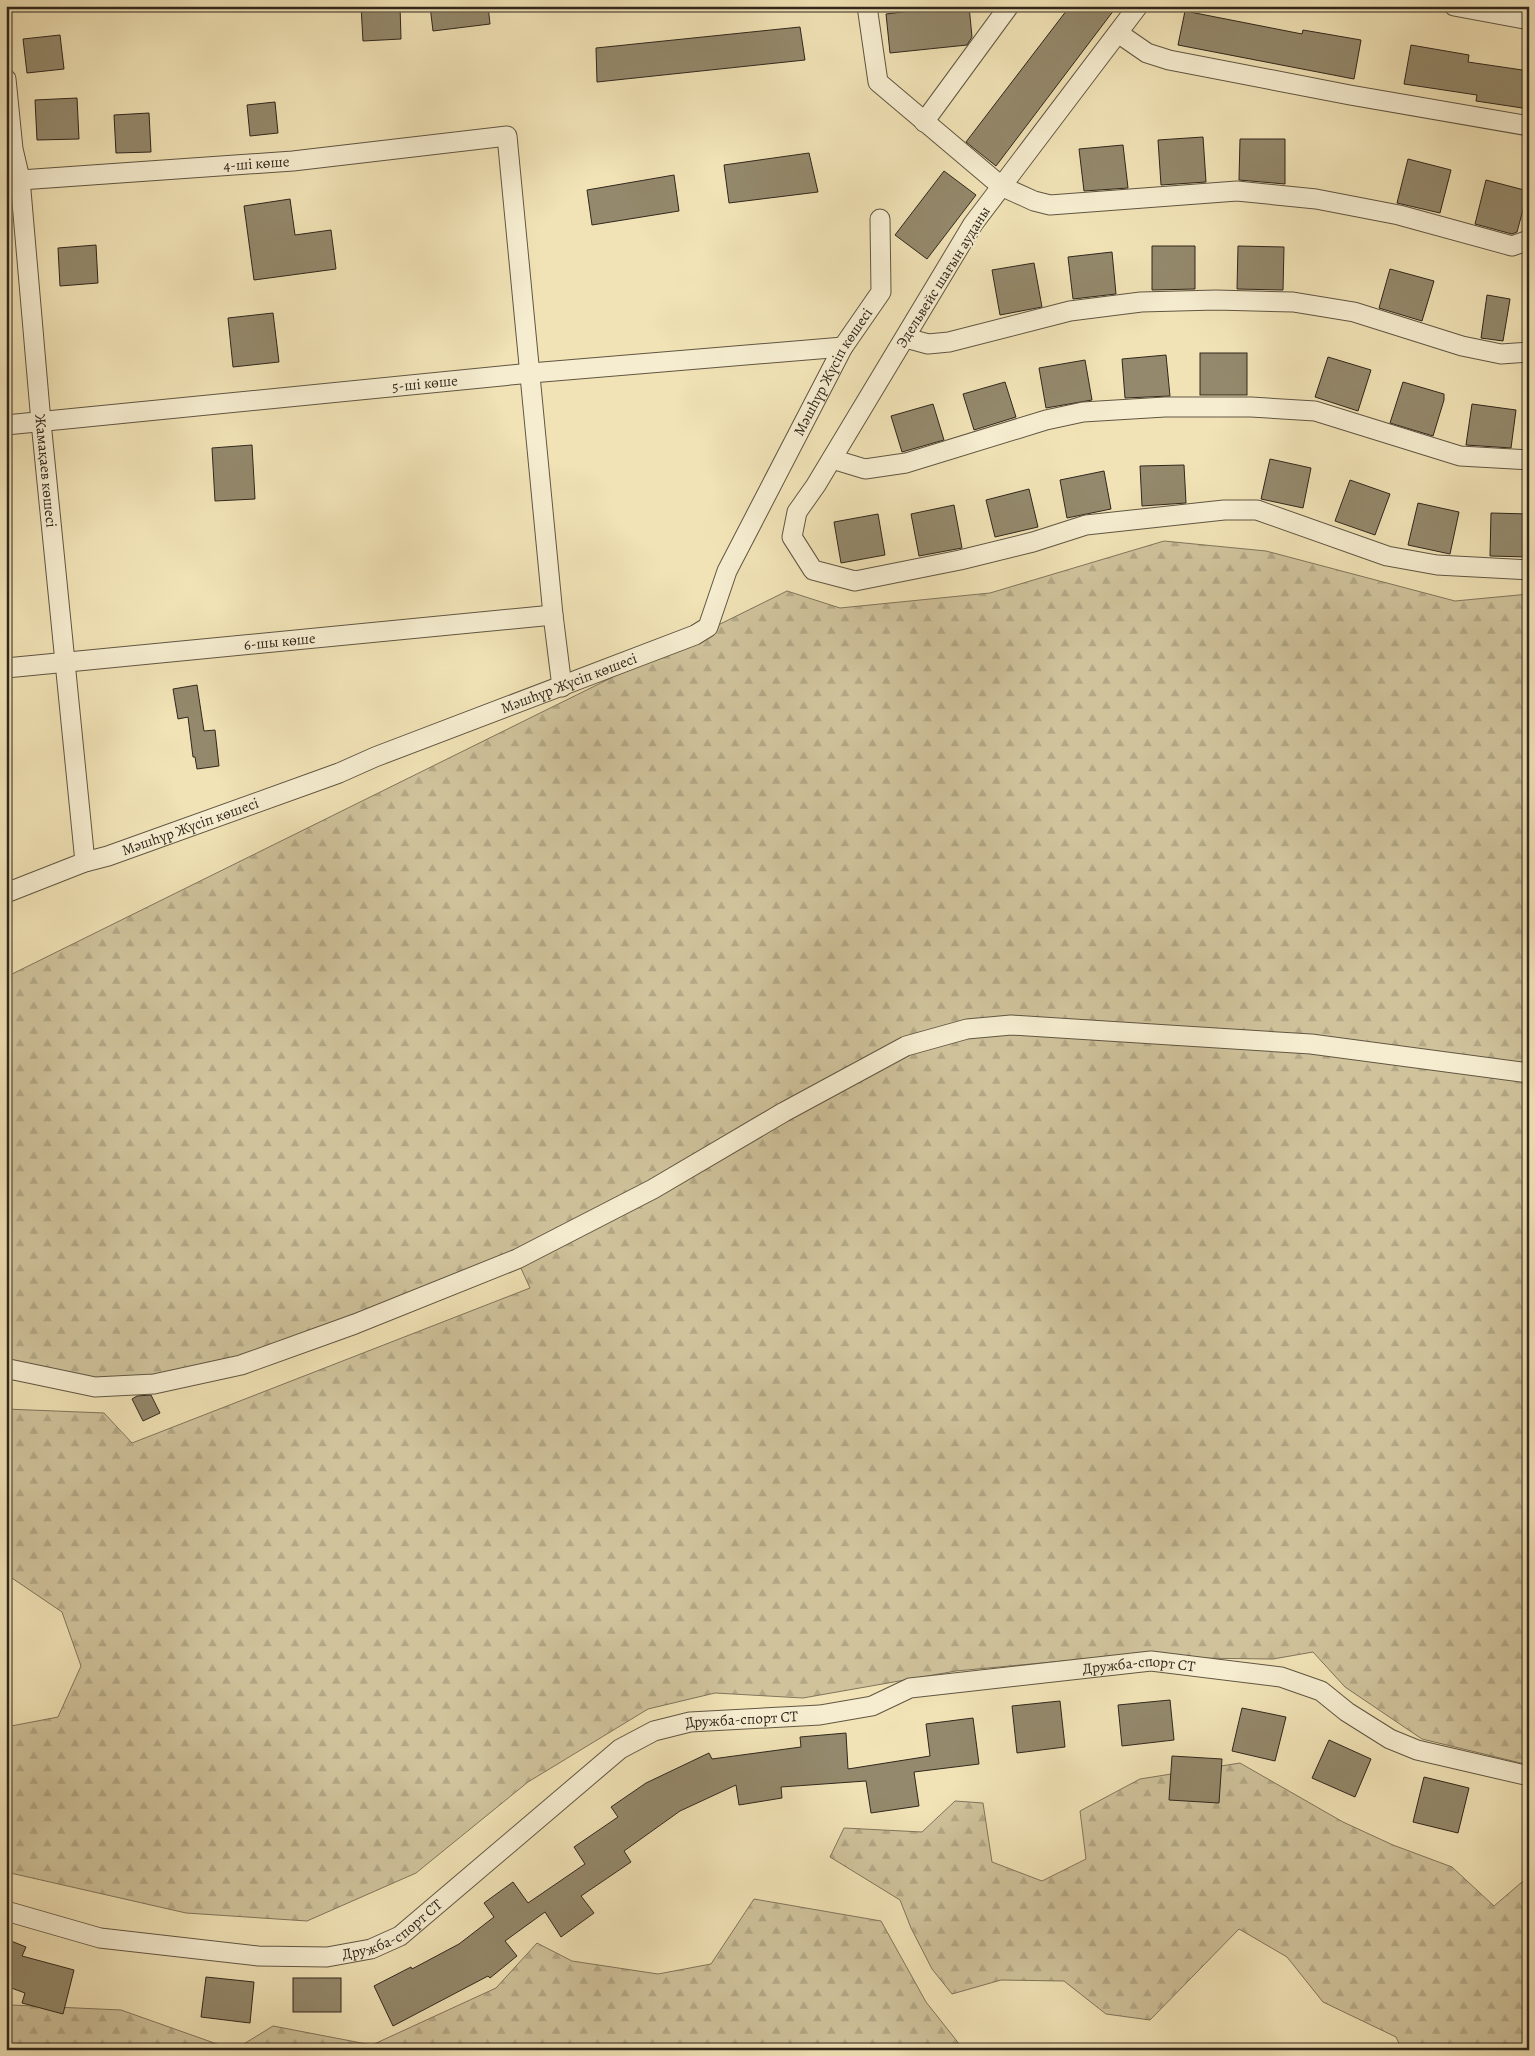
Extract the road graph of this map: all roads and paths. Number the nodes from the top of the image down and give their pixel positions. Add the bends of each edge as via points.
1 (867, 6) edge
2 (1009, 6) edge
3 (1138, 6) edge
4 (1454, 6) edge
5 (1505, 10) edge
6 (1529, 20) edge
7 (1118, 33) junction
8 (6, 79) edge
9 (924, 122) junction
10 (1529, 126) edge
11 (13, 180) edge
12 (1002, 186) junction
13 (880, 219) dead end
14 (1529, 240) edge
15 (906, 338) junction
16 (844, 347) junction
17 (1529, 352) edge
18 (530, 373) junction
19 (41, 422) junction
20 (6, 425) edge
21 (832, 459) junction
22 (1529, 460) edge
23 (1529, 570) edge
24 (553, 615) junction
25 (64, 663) junction
26 (6, 668) edge
27 (562, 687) junction
28 (85, 862) junction
29 (6, 893) edge
30 (1529, 1073) edge
31 (9, 1369) dead end
32 (1529, 1776) edge
33 (6, 1912) edge

1 - 9 street via 878,82
2 - 9 street
3 - 7 street, Эдельвейс шағын ауданы
4 - 5 street
5 - 6 street
7 - 10 street via 1146,53 1169,60
7 - 12 street, Эдельвейс шағын ауданы
8 - 11 street, Жамақаев көшесі
9 - 12 street
11 - 18 street, 4-ші көше via 294,161 507,136
11 - 19 street, Жамақаев көшесі
12 - 14 street via 1050,205 1237,192 1306,198 1399,215 1512,246
12 - 15 street, Эдельвейс шағын ауданы via 973,224
13 - 16 street, Мәшhүр Жүсіп көшесі via 881,292
15 - 17 street via 928,344 948,342 1070,311 1141,302 1216,300 1293,302 1354,312 1462,346 1501,354
15 - 21 street, Эдельвейс шағын ауданы
16 - 18 street, 5-ші көше
16 - 27 street, Мәшhүр Жүсіп көшесі via 727,571 708,627
18 - 19 street, 5-ші көше
18 - 24 street
19 - 20 street, 5-ші көше
19 - 25 street, Жамақаев көшесі
21 - 22 street via 865,469 906,463 1046,420 1083,412 1213,407 1315,411 1460,456
21 - 23 street, Эдельвейс шағын ауданы via 797,512 792,537 813,570 855,581 969,558 1086,525 1224,510 1257,510 1387,556 1437,565
24 - 25 street, 6-шы көше
24 - 27 street
25 - 26 street, 6-шы көше
25 - 28 street, Жамақаев көшесі
27 - 28 street, Мәшhүр Жүсіп көшесі via 330,777
28 - 29 street, Мәшhүр Жүсіп көшесі
30 - 31 street via 1311,1044 1011,1025 967,1029 906,1046 653,1188 517,1259 320,1337 241,1364 154,1384 95,1387
32 - 33 street, Дружба-спорт СТ via 1418,1750 1390,1739 1347,1712 1322,1691 1281,1677 1151,1661 910,1688 872,1706 820,1715 690,1722 654,1731 620,1749 400,1936 371,1949 327,1957 258,1956 100,1938

